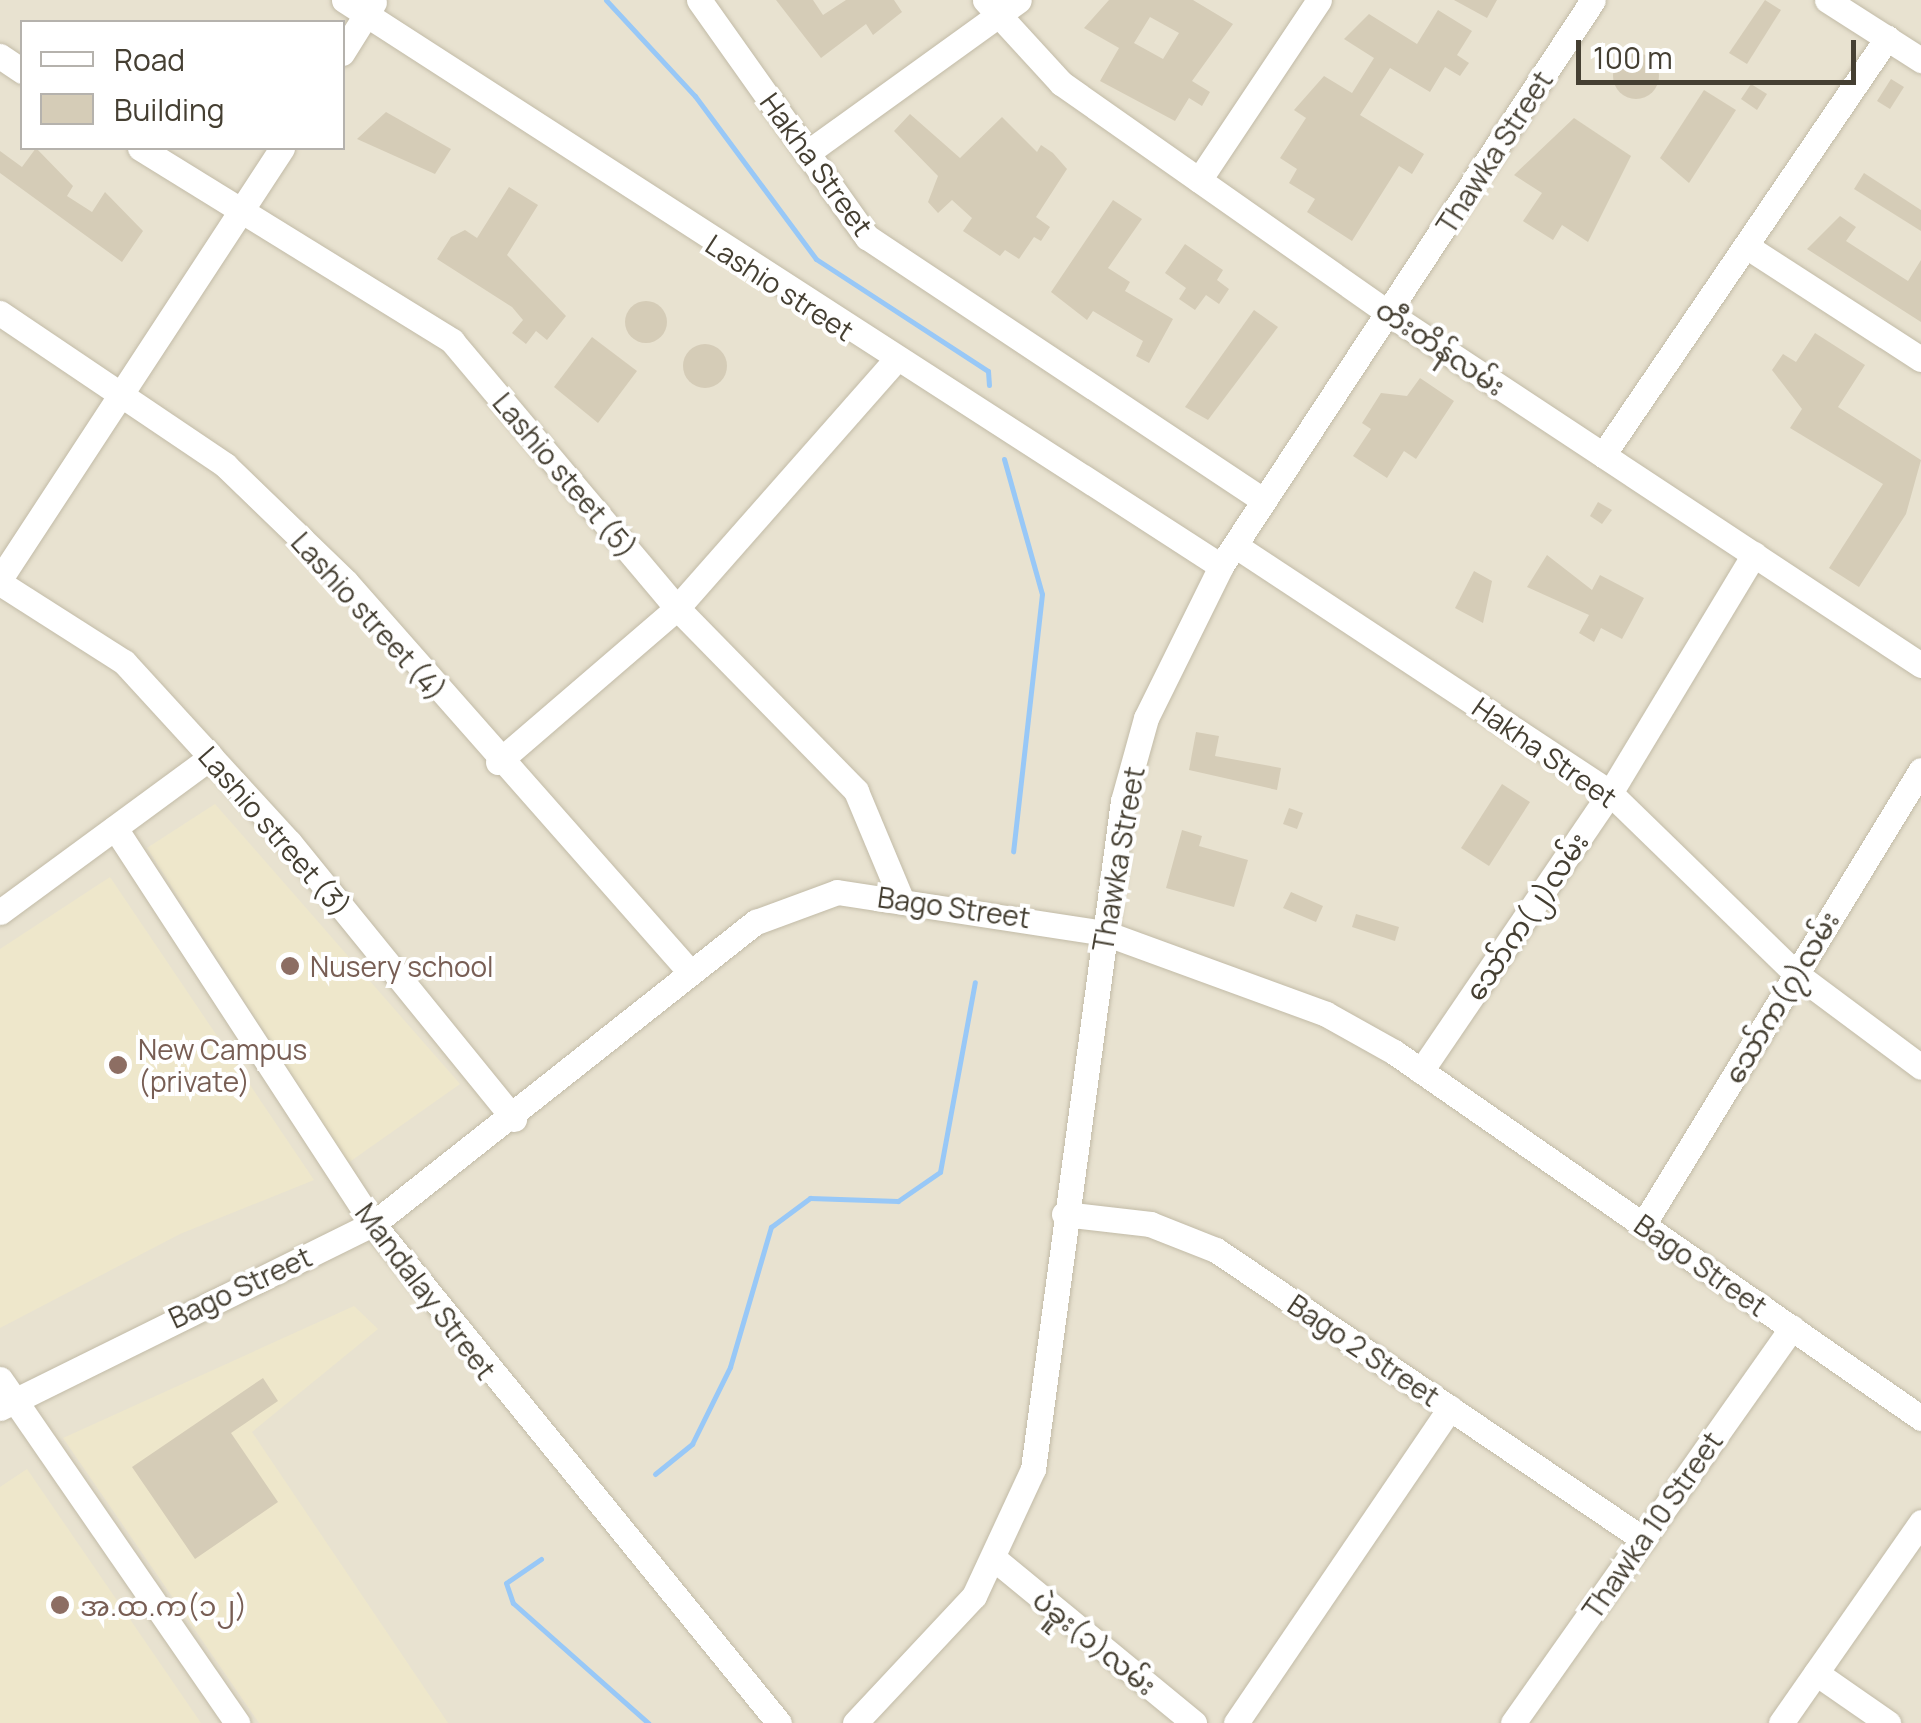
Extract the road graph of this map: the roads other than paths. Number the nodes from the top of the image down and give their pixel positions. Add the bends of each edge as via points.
1 (344, 0) edge
2 (698, 0) edge
3 (1019, 0) edge
4 (1319, 0) edge
5 (1593, 0) edge
6 (1827, 0) edge
7 (371, 8) edge
8 (990, 9) edge
9 (1887, 38) junction
10 (345, 48) edge
11 (1921, 60) edge
12 (143, 150) edge
13 (281, 150) edge
14 (807, 152) junction
15 (1199, 180) junction
16 (240, 213) junction
17 (1746, 246) junction
18 (0, 313) edge
19 (1388, 313) junction
20 (1921, 359) edge
21 (894, 362) junction
22 (123, 394) junction
23 (1604, 455) junction
24 (1263, 500) junction
25 (1754, 554) junction
26 (1229, 556) junction
27 (0, 581) edge
28 (677, 608) junction
29 (1921, 664) edge
30 (211, 757) junction
31 (498, 762) junction
32 (1921, 770) edge
33 (1610, 792) junction
34 (115, 828) junction
35 (900, 896) junction
36 (0, 912) edge
37 (1105, 933) junction
38 (691, 973) junction
39 (1795, 974) junction
40 (1921, 1067) edge
41 (1421, 1070) junction
42 (514, 1118) junction
43 (1064, 1214) junction
44 (374, 1224) junction
45 (1643, 1225) junction
46 (1792, 1328) junction
47 (4, 1395) edge
48 (1450, 1408) junction
49 (1921, 1418) edge
50 (1921, 1522) edge
51 (1643, 1539) junction
52 (997, 1561) junction
53 (1816, 1673) junction
54 (237, 1723) edge
55 (779, 1723) edge
56 (854, 1723) edge
57 (1194, 1723) edge
58 (1236, 1723) edge
59 (1513, 1723) edge
60 (1781, 1723) edge
61 (1888, 1723) edge

1 - 7 street, Lashio street
2 - 14 street, Hakha Street
3 - 8 street
4 - 15 street
5 - 19 street, Thawka Street
6 - 9 street
7 - 10 street
7 - 21 street, Lashio street
8 - 14 street
8 - 15 street, တီးတိန်လမ်း via 1061,83
9 - 11 street
9 - 17 street
12 - 16 street, Lashio steet (5)
13 - 16 street
14 - 24 street, Hakha Street via 867,237
15 - 19 street, တီးတိန်လမ်း
16 - 22 street
16 - 28 street, Lashio steet (5) via 452,341
17 - 20 street
17 - 23 street
18 - 22 street, Lashio street (4)
19 - 23 street, တီးတိန်လမ်း
19 - 24 street, Thawka Street
21 - 26 street, Lashio street
21 - 28 street
22 - 27 street
22 - 31 street, Lashio street (4) via 225,465 346,582
23 - 25 street, တီးတိန်လမ်း
24 - 26 street, Thawka Street
25 - 29 street, တီးတိန်လမ်း
25 - 33 street, သော်က(၂)လမ်း
26 - 33 street, Hakha Street
26 - 37 street, Thawka Street via 1146,718 1122,800
27 - 30 street, Lashio street (3) via 124,662
28 - 31 street
28 - 35 street, Lashio steet (5) via 856,792
30 - 34 street
30 - 42 street, Lashio street (3)
31 - 38 street, Lashio street (4)
32 - 39 street, သော်က(၇)လမ်း
33 - 39 street, Hakha Street
33 - 41 street, သော်က(၂)လမ်း
34 - 36 street
34 - 44 street, Mandalay Street
35 - 37 street, Bago Street
35 - 38 street, Bago Street via 837,892 756,922
37 - 41 street, Bago Street via 1326,1014
37 - 43 street, Thawka Street
38 - 42 street, Bago Street
39 - 40 street, Hakha Street
39 - 45 street, သော်က(၇)လမ်း
41 - 45 street, Bago Street
42 - 44 street, Bago Street
43 - 48 street, Bago 2 Street via 1150,1224 1216,1250
43 - 52 street, Thawka Street via 1032,1469
44 - 47 street, Bago Street
44 - 55 street, Mandalay Street
45 - 46 street, Bago Street
46 - 49 street, Bago Street
46 - 51 street, Thawka 10 Street
47 - 54 street
48 - 51 street, Bago 2 Street
48 - 58 street
50 - 53 street
51 - 59 street, Thawka 10 Street
52 - 56 street, Thawka Street
52 - 57 street, ပဲခူး(၁)လမ်း
53 - 60 street
53 - 61 street

